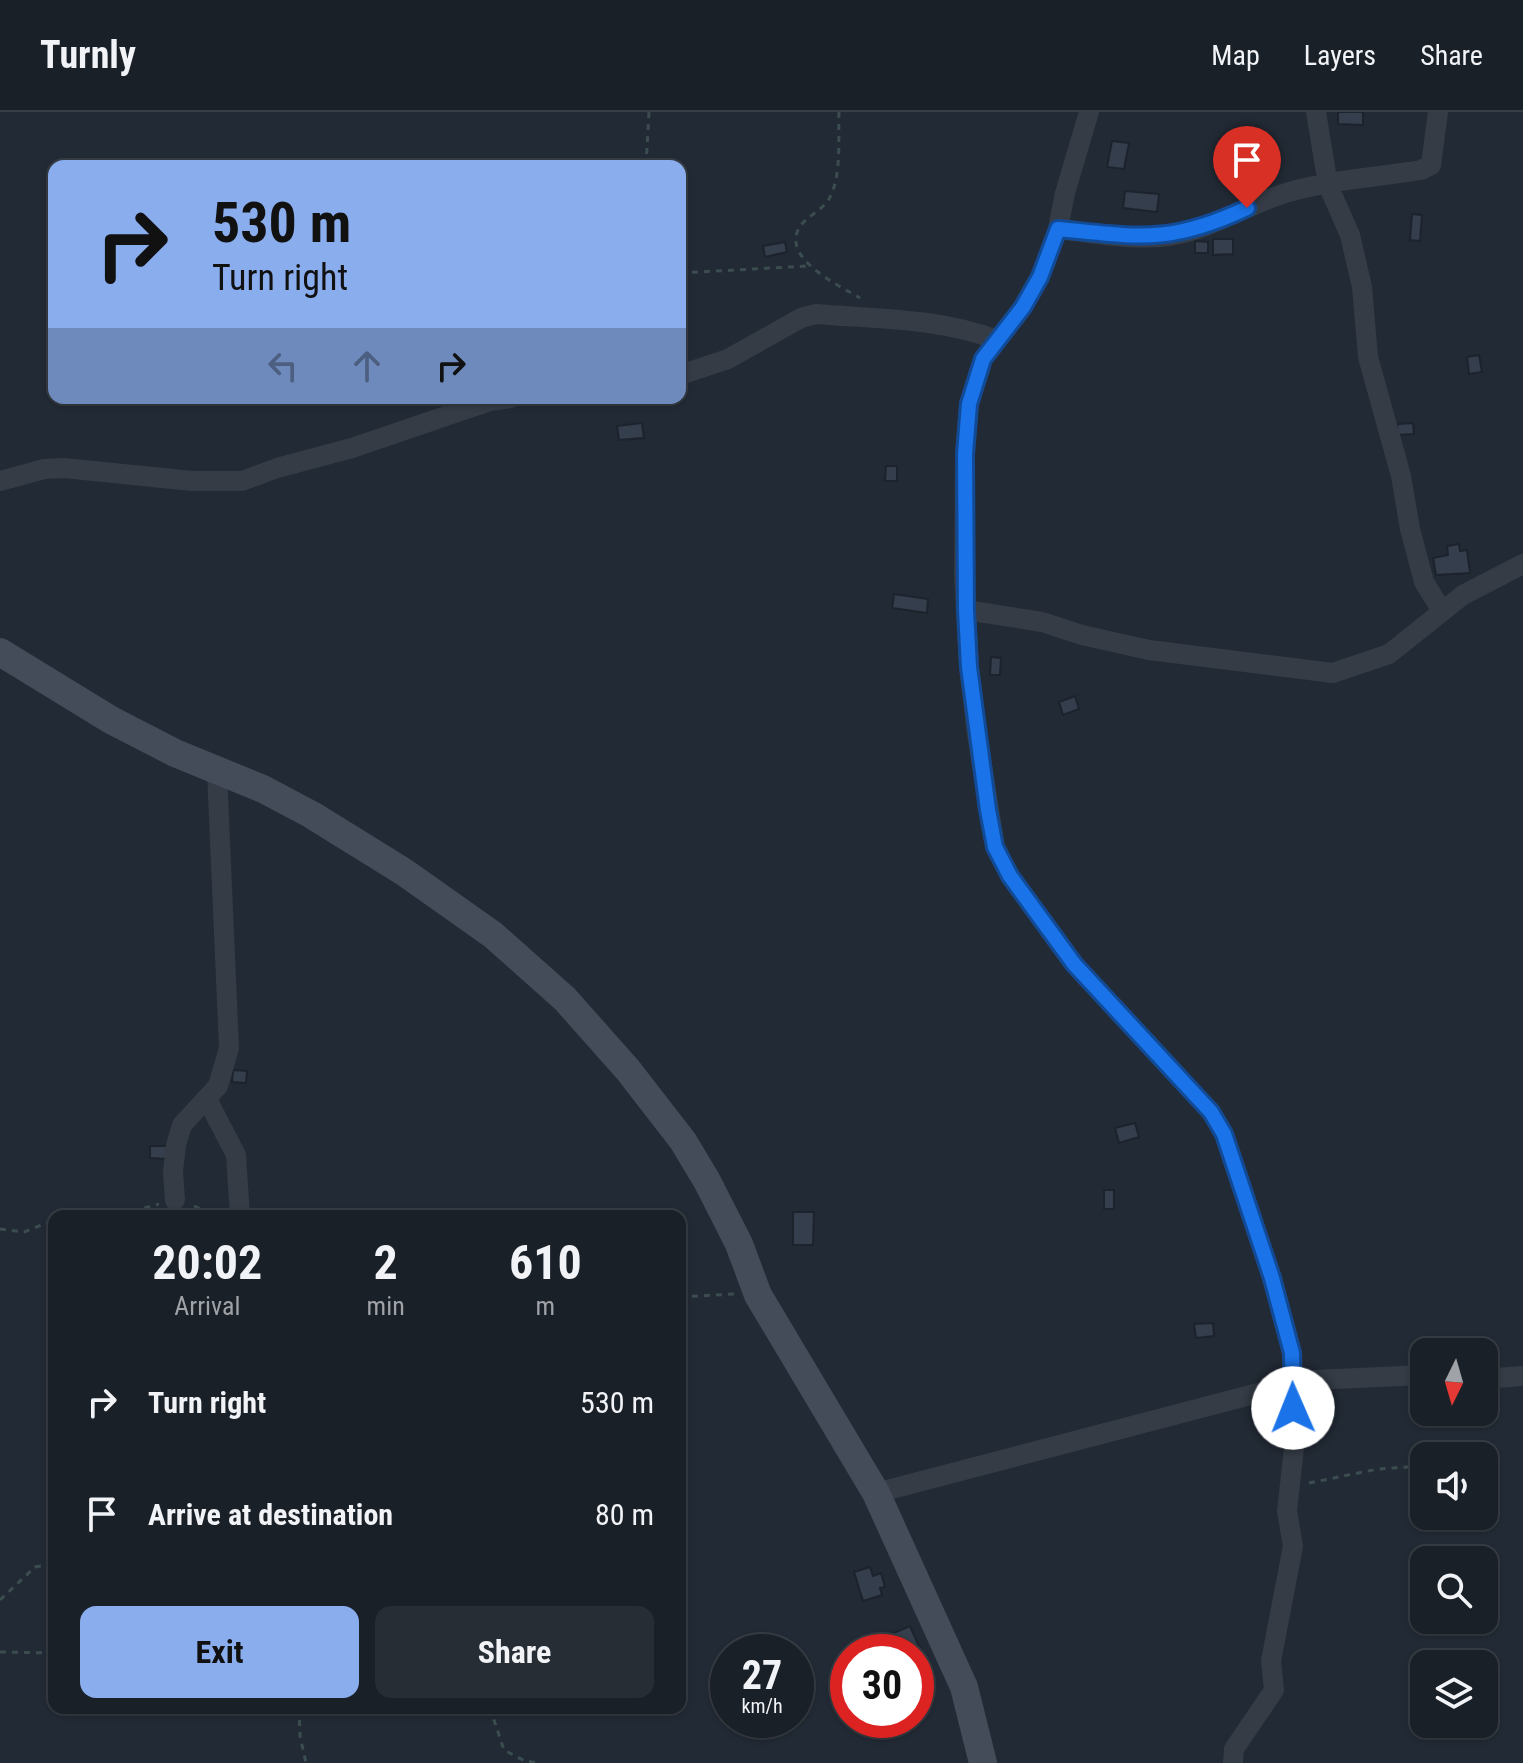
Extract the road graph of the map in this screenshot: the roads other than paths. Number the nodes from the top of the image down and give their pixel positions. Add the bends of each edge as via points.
1 (1089, 112) edge
2 (1316, 112) edge
3 (1438, 112) edge
4 (1328, 185) junction
5 (1058, 229) junction
6 (997, 340) junction
7 (686, 373) edge
8 (481, 404) edge
9 (0, 481) edge
10 (1523, 564) edge
11 (966, 610) junction
12 (1442, 611) junction
13 (0, 652) edge
14 (217, 772) junction
15 (207, 1099) junction
16 (175, 1200) road end
17 (240, 1210) edge
18 (1410, 1376) edge
19 (1523, 1376) edge
20 (1498, 1378) edge
21 (1292, 1381) junction
22 (876, 1493) junction
23 (983, 1763) edge
24 (1233, 1763) edge

1 - 5 street
2 - 4 street
3 - 4 street via 1427,168
4 - 5 street via 1287,193 1170,236
4 - 12 street via 1350,235 1362,287 1368,357 1424,582
5 - 6 street via 1040,277
6 - 7 street via 895,320 808,315 728,359
6 - 11 street via 983,359 969,404
8 - 9 street via 242,481 64,468
10 - 12 street
11 - 12 street via 1042,622 1149,650 1324,673 1389,654
11 - 21 street via 977,734 995,847 1074,964 1211,1112 1224,1134 1272,1278 1292,1353
13 - 14 street via 111,720
14 - 15 street via 229,1048 218,1086
14 - 22 street via 312,815 404,872 493,935 565,999 683,1141 739,1244 758,1295
15 - 16 street via 182,1125 173,1172
15 - 17 street via 236,1155
18 - 21 street
19 - 20 street
21 - 22 street
21 - 24 street via 1296,1430 1287,1511 1293,1546 1271,1661 1274,1690 1234,1749
22 - 23 street via 964,1687

